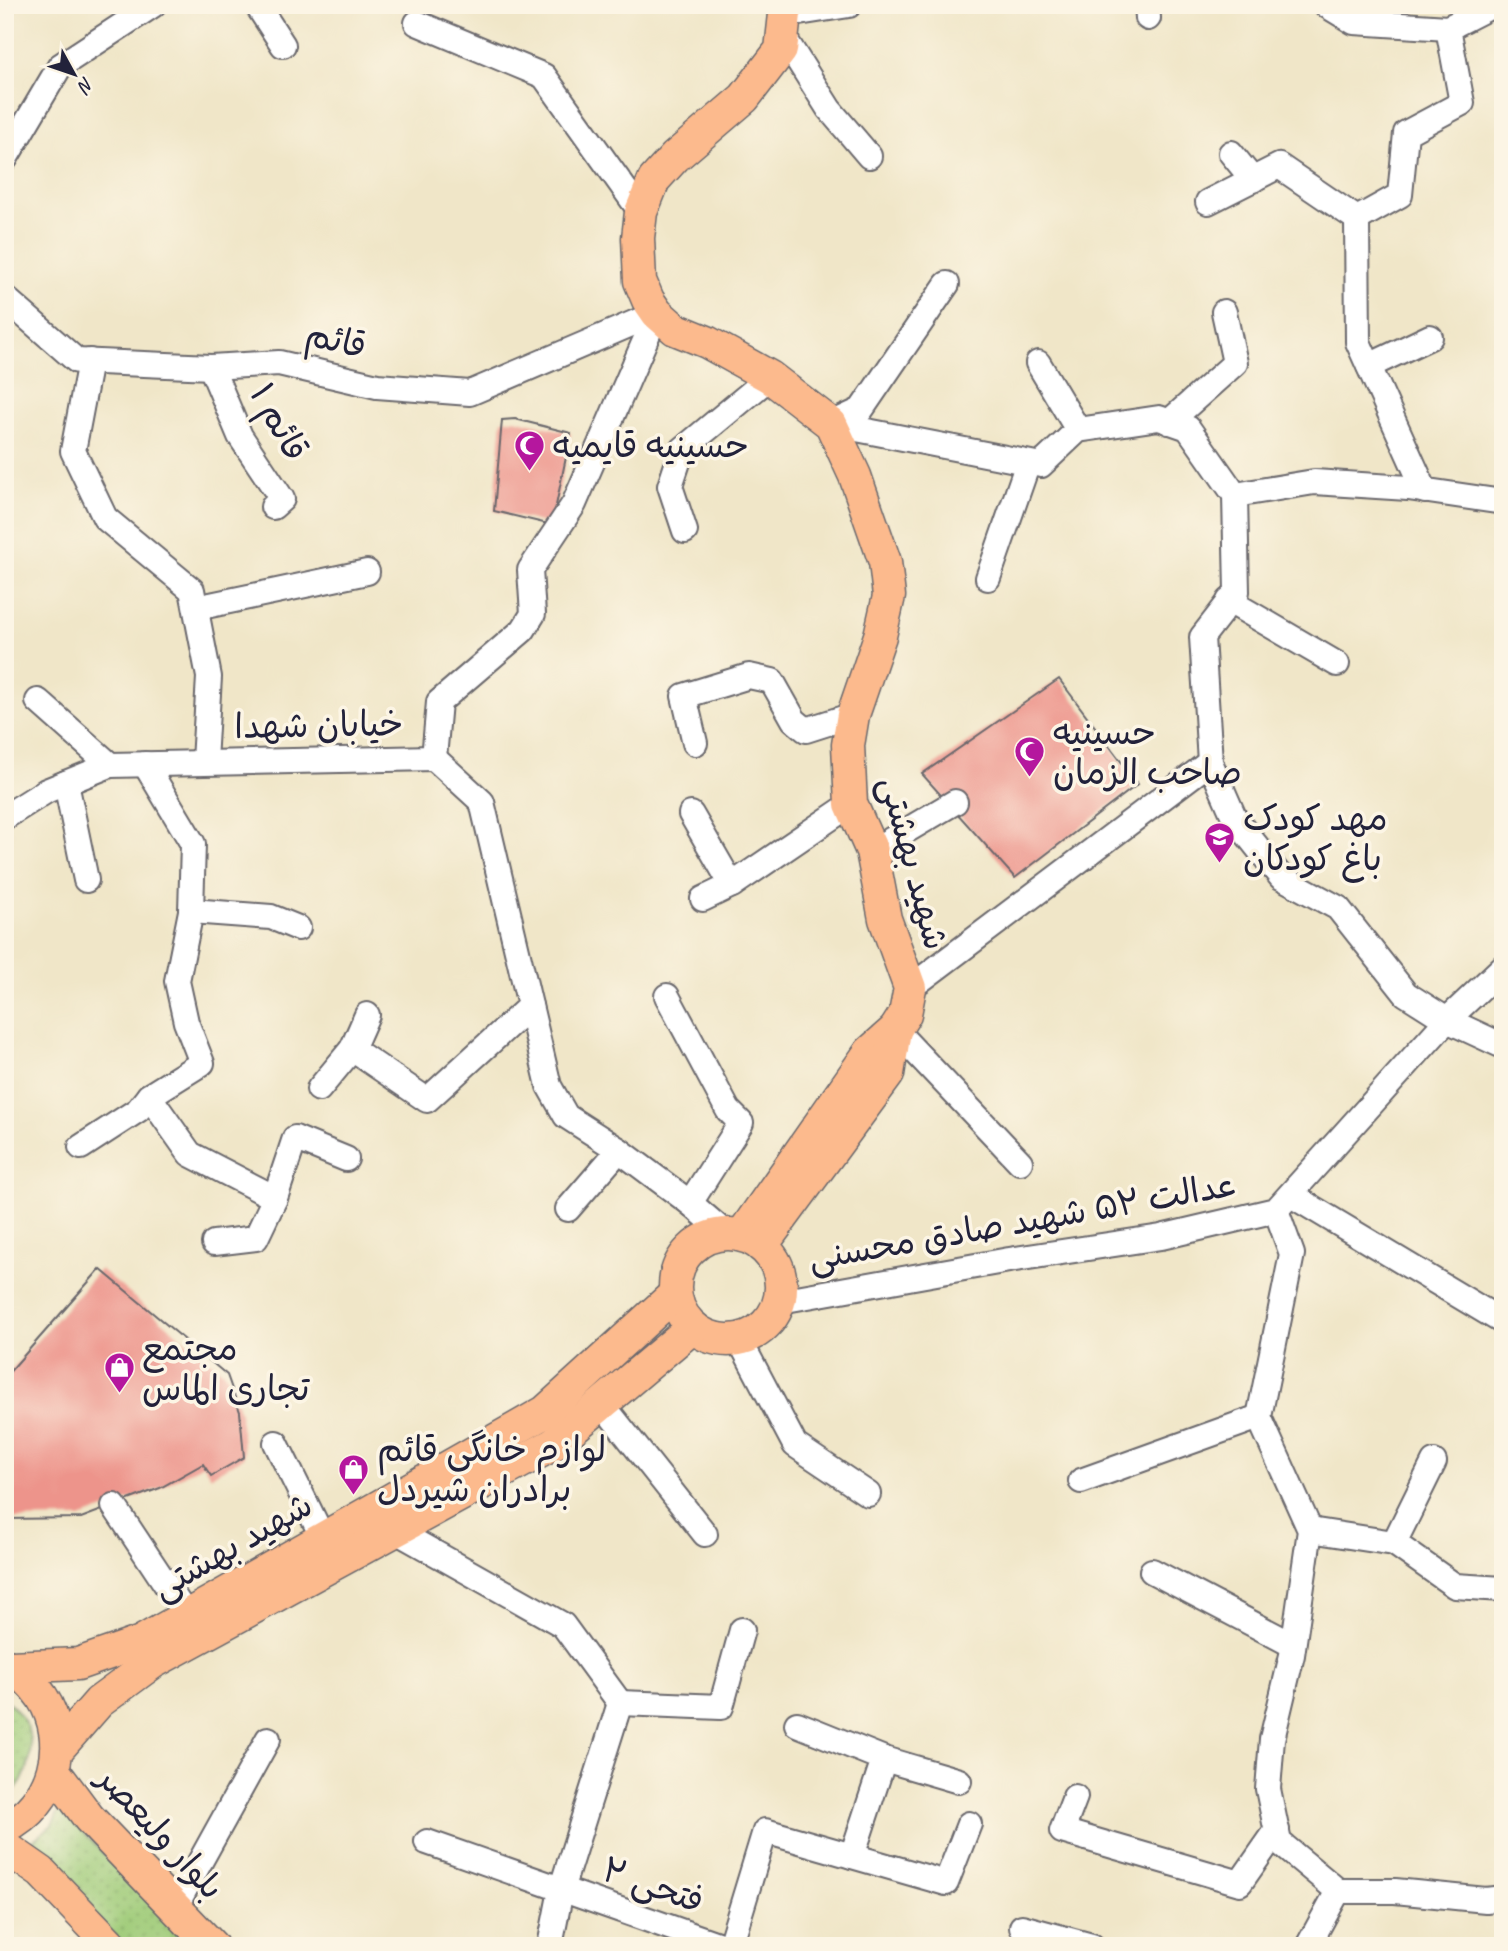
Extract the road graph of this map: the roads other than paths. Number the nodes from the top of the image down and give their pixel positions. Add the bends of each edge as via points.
1 (153, 5) edge
2 (257, 5) edge
3 (849, 5) edge
4 (1326, 5) edge
5 (1493, 5) edge
6 (785, 19) edge
7 (417, 23) dead end
8 (1448, 28) junction
9 (283, 45) dead end
10 (1231, 153) dead end
11 (869, 156) dead end
12 (5, 159) edge
13 (1253, 180) junction
14 (1208, 202) dead end
15 (641, 212) junction
16 (1357, 219) junction
17 (947, 284) dead end
18 (5, 298) edge
19 (1224, 312) dead end
20 (657, 313) junction
21 (1430, 337) dead end
22 (90, 361) junction
23 (1038, 363) dead end
24 (1369, 366) junction
25 (211, 367) junction
26 (770, 377) junction
27 (1169, 422) junction
28 (831, 424) junction
29 (1079, 430) junction
30 (1028, 463) junction
31 (1425, 491) junction
32 (1235, 495) junction
33 (1503, 502) edge
34 (273, 507) dead end
35 (685, 531) dead end
36 (368, 572) dead end
37 (988, 578) dead end
38 (1229, 601) junction
39 (196, 608) junction
40 (1337, 664) dead end
41 (38, 701) dead end
42 (853, 715) junction
43 (695, 743) dead end
44 (434, 758) junction
45 (204, 761) junction
46 (1210, 762) junction
47 (145, 764) junction
48 (110, 765) junction
49 (66, 783) junction
50 (955, 802) dead end
51 (851, 804) junction
52 (691, 814) dead end
53 (5, 817) edge
54 (872, 851) junction
55 (86, 880) dead end
56 (732, 885) junction
57 (703, 900) dead end
58 (191, 911) junction
59 (298, 928) dead end
60 (1503, 967) edge
61 (910, 988) junction
62 (667, 996) dead end
63 (530, 1006) junction
64 (368, 1015) dead end
65 (1447, 1020) junction
66 (895, 1030) junction
67 (1503, 1046) edge
68 (352, 1049) junction
69 (319, 1089) dead end
70 (149, 1096) junction
71 (81, 1147) dead end
72 (619, 1150) junction
73 (346, 1159) dead end
74 (1020, 1162) dead end
75 (275, 1198) junction
76 (1284, 1202) junction
77 (690, 1203) junction
78 (568, 1209) dead end
79 (743, 1238) junction
80 (214, 1242) dead end
81 (675, 1294) junction
82 (780, 1301) junction
83 (1503, 1322) edge
84 (693, 1327) junction
85 (738, 1339) junction
86 (602, 1404) junction
87 (1259, 1417) junction
88 (276, 1443) dead end
89 (1434, 1462) dead end
90 (1081, 1481) dead end
91 (869, 1494) dead end
92 (114, 1506) dead end
93 (394, 1530) junction
94 (1310, 1530) junction
95 (705, 1534) dead end
96 (323, 1538) junction
97 (1395, 1543) junction
98 (1152, 1571) dead end
99 (1503, 1590) edge
100 (187, 1616) junction
101 (742, 1630) dead end
102 (1293, 1645) junction
103 (8, 1666) edge
104 (620, 1703) junction
105 (797, 1724) dead end
106 (268, 1740) dead end
107 (884, 1759) junction
108 (55, 1761) junction
109 (958, 1781) dead end
110 (1075, 1797) dead end
111 (969, 1824) dead end
112 (5, 1828) edge
113 (1277, 1830) junction
114 (427, 1842) dead end
115 (5, 1847) edge
116 (852, 1856) junction
117 (561, 1889) junction
118 (1338, 1891) junction
119 (1503, 1898) edge
120 (176, 1908) junction
121 (1022, 1927) dead end
122 (111, 1946) edge
123 (212, 1946) edge
124 (550, 1946) edge
125 (723, 1946) edge
126 (730, 1946) edge
127 (1092, 1946) edge
128 (1308, 1946) edge

1 - 12 street via 60,66
2 - 9 street
3 - 6 street
4 - 8 street via 1354,22
5 - 8 street
6 - 11 street via 829,109
6 - 15 main road, شهید بهشتی via 781,50 744,98 675,156 654,180
7 - 15 street via 544,76
8 - 16 street via 1462,103 1406,133 1400,195
10 - 13 street
13 - 14 street
13 - 16 street via 1279,166
15 - 20 main road, شهید بهشتی via 640,281
16 - 24 street via 1358,341
17 - 28 street via 861,410
18 - 22 street, قائم via 77,361
19 - 27 street via 1235,363
20 - 25 street, قائم via 470,393 377,386 279,363
20 - 26 main road, شهید بهشتی via 675,329
20 - 44 street via 574,504 530,570 533,614 523,630 439,702
21 - 24 street
22 - 25 street, قائم
22 - 39 street via 73,451 105,518 192,590
23 - 29 street
24 - 31 street
25 - 34 street, قائم ۱ via 240,436 282,499
26 - 28 main road, شهید بهشتی
26 - 35 street via 682,450 670,486
27 - 29 street via 1158,418
27 - 32 street via 1188,428
28 - 30 street
28 - 42 main road, شهید بهشتی via 865,502 885,562 889,596
29 - 30 street via 1041,465
30 - 37 street
31 - 32 street via 1314,482
31 - 33 street
32 - 38 street via 1237,592
36 - 39 street
38 - 40 street
38 - 46 street via 1202,637
39 - 45 street via 209,677
41 - 48 street
42 - 43 street via 806,730 794,720 772,681 749,676 684,696
42 - 51 main road, شهید بهشتی via 848,745
44 - 45 street, خیابان شهدا
44 - 63 street via 482,802
45 - 47 street, خیابان شهدا
46 - 61 street
46 - 65 street via 1235,819 1281,877 1338,908 1406,994
47 - 48 street, خیابان شهدا
47 - 58 street via 193,844
48 - 49 street
49 - 53 street
49 - 55 street
50 - 54 street
51 - 54 main road, شهید بهشتی
51 - 56 street
52 - 56 street
54 - 61 main road, شهید بهشتی via 885,919
56 - 57 street
58 - 59 street via 271,917
58 - 70 street via 177,981 202,1063
60 - 65 street, عدالت ۵۲ شهید صادق محسنی
61 - 66 main road, شهید بهشتی via 905,1014
62 - 77 street via 728,1111 741,1123
63 - 68 street via 427,1100
63 - 72 street via 549,1086 566,1116
64 - 68 street
65 - 67 street
65 - 76 street, عدالت ۵۲ شهید صادق محسنی
66 - 74 street
66 - 79 main road, شهید بهشتی via 888,1074
68 - 69 street
70 - 71 street via 138,1110
70 - 75 street via 190,1154
72 - 77 street
72 - 78 street
73 - 75 street via 295,1138
75 - 80 street via 256,1238
76 - 82 street, عدالت ۵۲ شهید صادق محسنی via 1161,1237
76 - 83 street
76 - 87 street via 1292,1254
77 - 79 street
79 - 81 main road via 708,1237 701,1242 682,1260
79 - 82 main road via 775,1261 782,1280
81 - 84 main road
81 - 96 main road, شهید بهشتی via 545,1412
82 - 85 main road via 765,1326
84 - 85 main road via 706,1336
84 - 86 main road, شهید بهشتی
85 - 91 street via 795,1445
86 - 93 main road, شهید بهشتی via 554,1444
86 - 95 street
87 - 90 street
87 - 94 street
88 - 96 street
89 - 97 street
92 - 100 street
93 - 104 street via 563,1625
93 - 108 main road, شهید بهشتی via 152,1663 99,1702
94 - 97 street
94 - 102 street
96 - 100 main road, شهید بهشتی
97 - 99 street via 1455,1586
98 - 102 street
100 - 103 main road, شهید بهشتی via 141,1642 78,1664
101 - 104 street via 721,1707
102 - 113 street via 1272,1739 1268,1789
103 - 108 main road via 33,1685 49,1709 56,1729
104 - 117 street
105 - 107 street
106 - 120 street
107 - 109 street
107 - 116 street
108 - 112 main road, شهید بهشتی via 43,1794 27,1814
108 - 120 main road, بلوار ولیعصر via 89,1818
110 - 113 street via 1062,1831 1240,1883
111 - 116 street via 946,1883
113 - 118 street via 1279,1842
114 - 117 street, فتحی ۲
115 - 122 main road via 41,1872
116 - 126 street via 765,1832
117 - 124 street
117 - 125 street, فتحی ۲
118 - 119 street
118 - 128 street
120 - 123 main road, بلوار ولیعصر
121 - 127 street

